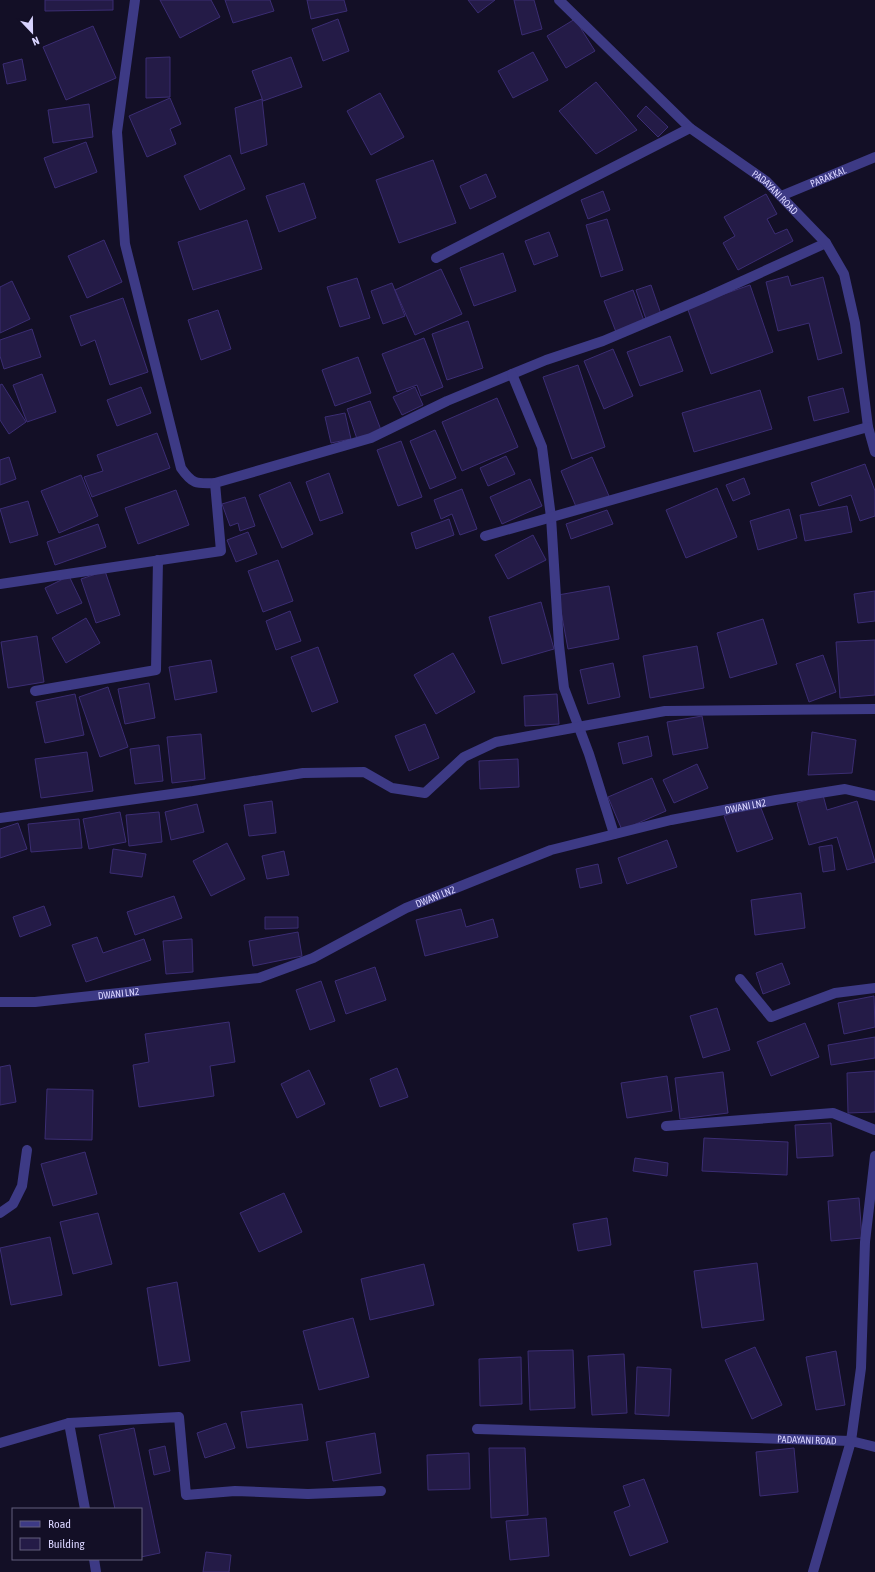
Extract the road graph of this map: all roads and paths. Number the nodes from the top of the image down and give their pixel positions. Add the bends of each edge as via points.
1 (135, 0) edge
2 (559, 0) edge
3 (690, 128) junction
4 (875, 156) edge
5 (781, 196) junction
6 (826, 244) junction
7 (436, 258) dead end
8 (512, 374) junction
9 (868, 427) junction
10 (875, 452) edge
11 (215, 483) junction
12 (551, 517) junction
13 (485, 536) dead end
14 (158, 560) junction
15 (0, 584) edge
16 (35, 691) dead end
17 (875, 710) edge
18 (578, 727) junction
19 (875, 796) edge
20 (0, 818) edge
21 (614, 834) junction
22 (740, 979) dead end
23 (875, 988) edge
24 (0, 1002) edge
25 (666, 1126) dead end
26 (875, 1130) edge
27 (27, 1150) dead end
28 (875, 1156) edge
29 (0, 1213) edge
30 (69, 1423) junction
31 (477, 1429) dead end
32 (851, 1441) junction
33 (0, 1443) edge
34 (875, 1447) edge
35 (381, 1491) dead end
36 (85, 1508) edge
37 (94, 1560) edge
38 (96, 1572) edge
39 (813, 1572) edge

1 - 11 street via 117,132 125,244 181,468 189,480 202,484
2 - 3 street, PADAYANI ROAD
3 - 5 street, PADAYANI ROAD via 766,181
3 - 7 street
4 - 5 street, PARAKKAL
5 - 6 street, PADAYANI ROAD
6 - 8 street via 610,338
6 - 9 street, PADAYANI ROAD via 844,274 855,323
8 - 11 street via 447,401 371,438
8 - 12 street via 542,447
9 - 10 street, PADAYANI ROAD
9 - 12 street
11 - 14 street via 221,551
12 - 13 street
12 - 18 street via 564,688
14 - 15 street
14 - 16 street via 156,670
17 - 18 street via 665,711
18 - 20 street via 496,742 464,757 425,793 392,788 364,772 303,773
18 - 21 street
19 - 21 street, DWANI LN2 via 845,789 671,820
21 - 24 street, DWANI LN2 via 550,850 406,908 313,958 259,978 35,1002
22 - 23 street via 771,1017 835,993
25 - 26 street via 833,1113
27 - 29 street via 22,1186 13,1204
28 - 32 street, PADAYANI ROAD via 865,1242 861,1368
30 - 33 street
30 - 35 street via 179,1417 186,1495 235,1490 308,1494
30 - 36 street
31 - 32 street, PADAYANI ROAD
32 - 34 street
32 - 39 street
37 - 38 street

